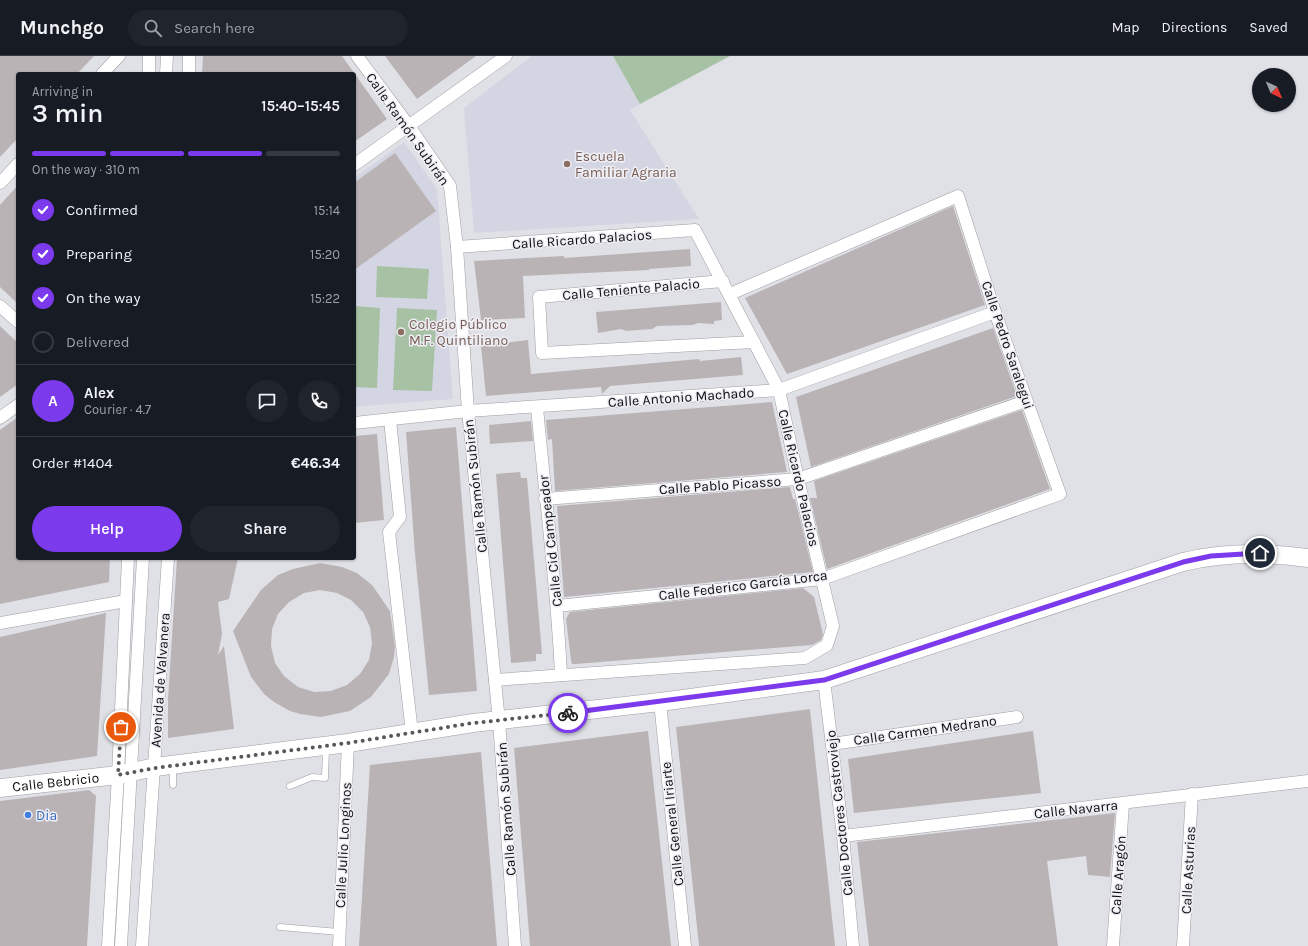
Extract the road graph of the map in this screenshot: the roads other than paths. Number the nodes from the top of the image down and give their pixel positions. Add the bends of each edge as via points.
1 (119, 56) edge
2 (149, 56) edge
3 (167, 56) edge
4 (189, 56) edge
5 (357, 56) edge
6 (506, 56) edge
7 (104, 72) edge
8 (148, 72) edge
9 (166, 72) edge
10 (189, 72) edge
11 (409, 126) junction
12 (356, 164) edge
13 (16, 166) edge
14 (0, 183) edge
15 (458, 247) junction
16 (723, 281) junction
17 (730, 294) junction
18 (0, 306) edge
19 (995, 312) junction
20 (16, 320) edge
21 (754, 342) junction
22 (779, 390) junction
23 (1026, 401) junction
24 (16, 406) edge
25 (537, 407) junction
26 (468, 411) junction
27 (0, 418) edge
28 (390, 420) junction
29 (356, 423) edge
30 (798, 479) junction
31 (1060, 494) joint
32 (545, 499) junction
33 (1308, 558) edge
34 (128, 560) edge
35 (143, 560) edge
36 (168, 560) edge
37 (822, 579) junction
38 (126, 600) junction
39 (558, 606) junction
40 (0, 623) edge
41 (561, 675) junction
42 (495, 680) junction
43 (824, 680) junction
44 (660, 702) junction
45 (1017, 717) dead end
46 (499, 721) junction
47 (412, 733) junction
48 (348, 743) junction
49 (832, 744) junction
50 (326, 746) junction
51 (172, 765) junction
52 (155, 768) junction
53 (125, 773) junction
54 (1308, 781) edge
55 (173, 785) dead end
56 (290, 786) dead end
57 (0, 788) edge
58 (1192, 794) junction
59 (1123, 804) junction
60 (843, 836) junction
61 (280, 927) dead end
62 (340, 932) junction
63 (108, 946) edge
64 (121, 946) edge
65 (142, 946) edge
66 (339, 946) edge
67 (516, 946) edge
68 (685, 946) edge
69 (853, 946) edge
70 (1113, 946) edge
71 (1183, 946) edge

1 - 7 street
2 - 8 street
3 - 9 street
4 - 10 street
5 - 11 street, Calle Ramón Subirán
6 - 11 street
11 - 12 street
11 - 15 street, Calle Ramón Subirán via 450,186
13 - 14 street
15 - 16 street, Calle Ricardo Palacios via 695,230
15 - 26 street, Calle Ramón Subirán
16 - 17 street, Calle Ricardo Palacios
16 - 21 street, Calle Teniente Palacio via 539,297 542,353
17 - 19 street, Calle Pedro Saralegui via 958,196
17 - 21 street, Calle Ricardo Palacios
18 - 20 street
19 - 22 street, Calle Antonio Machado
19 - 23 street, Calle Pedro Saralegui
21 - 22 street, Calle Ricardo Palacios
22 - 25 street, Calle Antonio Machado
22 - 30 street, Calle Ricardo Palacios
23 - 30 street, Calle Pablo Picasso
23 - 31 street, Calle Pedro Saralegui
24 - 27 street
25 - 26 street, Calle Antonio Machado
25 - 32 street, Calle Cid Campeador
26 - 28 street, Calle Antonio Machado
26 - 42 street, Calle Ramón Subirán
28 - 29 street, Calle Antonio Machado
28 - 47 street via 400,517 389,532
30 - 32 street, Calle Pablo Picasso
30 - 37 street, Calle Ricardo Palacios
31 - 37 street, Calle Federico García Lorca
32 - 39 street, Calle Cid Campeador
33 - 43 street, Calle Bebricio via 1273,553 1247,553 1211,556 1183,562
34 - 38 street, Avenida de Valvanera
35 - 53 street, Avenida de Valvanera
36 - 52 street, Avenida de Valvanera
37 - 39 street, Calle Federico García Lorca
37 - 41 street, Calle Ricardo Palacios via 833,626 827,645 805,658
38 - 40 street
38 - 53 street, Avenida de Valvanera
39 - 41 street, Calle Cid Campeador
41 - 42 street, Calle Ricardo Palacios
42 - 46 street, Calle Ramón Subirán
43 - 44 street, Calle Bebricio
43 - 49 street, Calle Doctores Castroviejo
44 - 46 street, Calle Bebricio
44 - 68 street, Calle General Iriarte
45 - 49 street, Calle Carmen Medrano
46 - 47 street, Calle Bebricio
46 - 67 street, Calle Ramón Subirán
47 - 48 street, Calle Bebricio
48 - 50 street, Calle Bebricio
48 - 62 street, Calle Julio Longinos
49 - 60 street, Calle Doctores Castroviejo
50 - 51 street, Calle Bebricio
50 - 56 lane via 325,778 312,778
51 - 52 street, Calle Bebricio
51 - 55 lane
52 - 53 street, Calle Bebricio
52 - 65 street, Avenida de Valvanera
53 - 57 street, Calle Bebricio
53 - 63 street, Avenida de Valvanera
53 - 64 street, Avenida de Valvanera
54 - 58 street, Calle Navarra
58 - 59 street, Calle Navarra
58 - 71 street, Calle Asturias
59 - 60 street, Calle Navarra
59 - 70 street, Calle Aragón
60 - 69 street, Calle Doctores Castroviejo
61 - 62 lane
62 - 66 street, Calle Julio Longinos

